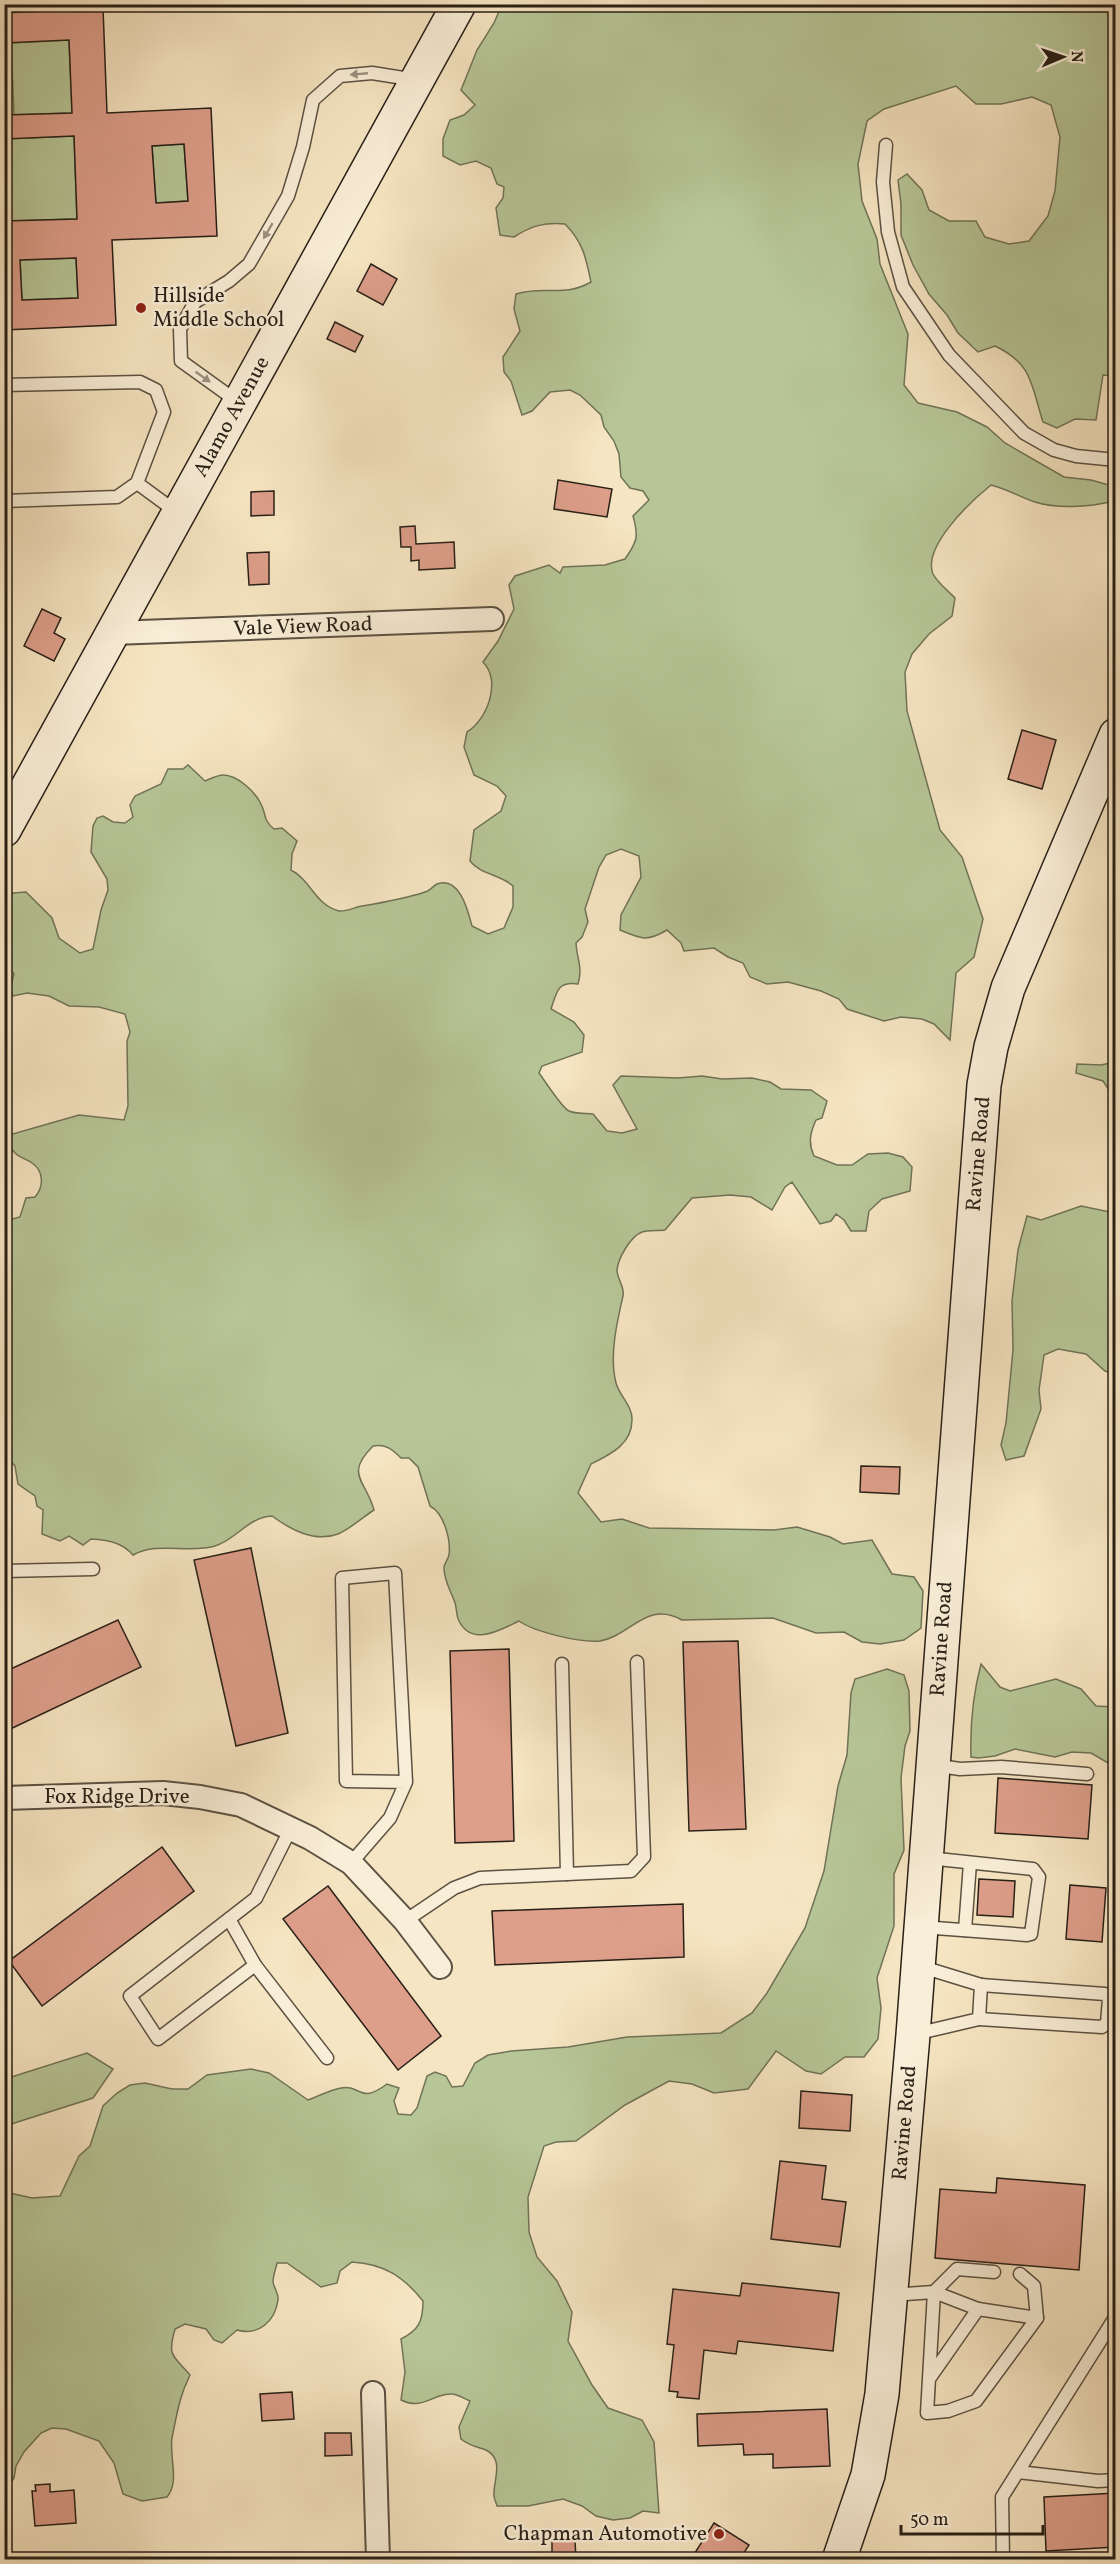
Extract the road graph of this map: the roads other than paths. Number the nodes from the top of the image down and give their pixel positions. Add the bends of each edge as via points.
1 (459, 4) edge
2 (417, 80) junction
3 (886, 145) dead end
4 (4, 385) edge
5 (240, 404) junction
6 (1116, 460) edge
7 (137, 483) junction
8 (4, 501) edge
9 (179, 513) junction
10 (492, 619) dead end
11 (113, 633) junction
12 (1116, 735) edge
13 (14, 798) edge
14 (4, 830) edge
15 (93, 1569) dead end
16 (4, 1571) edge
17 (637, 1662) dead end
18 (562, 1664) dead end
19 (932, 1765) junction
20 (1087, 1774) dead end
21 (406, 1782) junction
22 (4, 1798) edge
23 (291, 1828) junction
24 (926, 1858) junction
25 (351, 1863) junction
26 (970, 1863) junction
27 (567, 1874) junction
28 (229, 1919) junction
29 (405, 1921) junction
30 (921, 1927) junction
31 (965, 1929) junction
32 (255, 1965) junction
33 (918, 1966) junction
34 (440, 1967) dead end
35 (981, 1985) junction
36 (979, 2019) junction
37 (913, 2035) junction
38 (327, 2058) dead end
39 (994, 2272) dead end
40 (1020, 2274) dead end
41 (934, 2292) junction
42 (890, 2295) junction
43 (978, 2309) junction
44 (1116, 2316) edge
45 (1037, 2318) junction
46 (929, 2379) junction
47 (373, 2393) dead end
48 (1018, 2472) junction
49 (1116, 2480) edge
50 (378, 2559) edge
51 (839, 2559) edge
52 (1003, 2559) edge

1 - 2 street, Alamo Avenue
2 - 5 street, Alamo Avenue
2 -> 5 lane via 372,73 340,76 313,100 288,196 249,264 195,302 180,329 181,361
3 - 6 lane via 883,182 888,232 903,287 949,355 1024,433 1054,450
4 - 7 lane via 140,382 156,390 164,412
5 - 9 street, Alamo Avenue
7 - 8 lane via 117,497
7 - 9 lane
9 - 11 street, Alamo Avenue
10 - 11 street, Vale View Road
11 - 13 street, Alamo Avenue
12 - 19 street, Ravine Road via 1022,953 991,1047 982,1110
13 - 14 street, Alamo Avenue
15 - 16 lane
17 - 27 lane via 644,1857 631,1871
18 - 27 lane
19 - 20 lane
19 - 24 street, Ravine Road
21 - 21 lane via 395,1573 342,1578 346,1781
21 - 25 lane via 390,1818
22 - 23 street, Fox Ridge Drive via 163,1793 241,1804
23 - 25 street, Fox Ridge Drive
23 - 28 lane via 256,1898
24 - 26 lane
24 - 30 street, Ravine Road
25 - 29 street, Fox Ridge Drive
26 - 31 lane
26 - 31 lane via 1033,1869 1039,1877 1030,1934
27 - 29 lane via 480,1878 454,1888
28 - 32 lane
28 - 32 lane via 130,1996 158,2039
29 - 34 street, Fox Ridge Drive
30 - 31 lane
30 - 33 street, Ravine Road
32 - 38 lane
33 - 35 lane
33 - 37 street, Ravine Road
35 - 36 lane
35 - 36 lane via 1105,1994 1109,1999 1107,2023 1102,2027
36 - 37 lane
37 - 42 street, Ravine Road
39 - 41 lane via 957,2270
40 - 45 lane via 1034,2286
41 - 42 lane
41 - 43 lane
41 - 46 lane
42 - 51 street, Ravine Road via 882,2394 868,2475
43 - 45 lane
43 - 46 lane
44 - 48 lane
45 - 46 lane via 976,2401 948,2411 927,2413
47 - 50 street
48 - 49 lane
48 - 52 lane via 1002,2497

